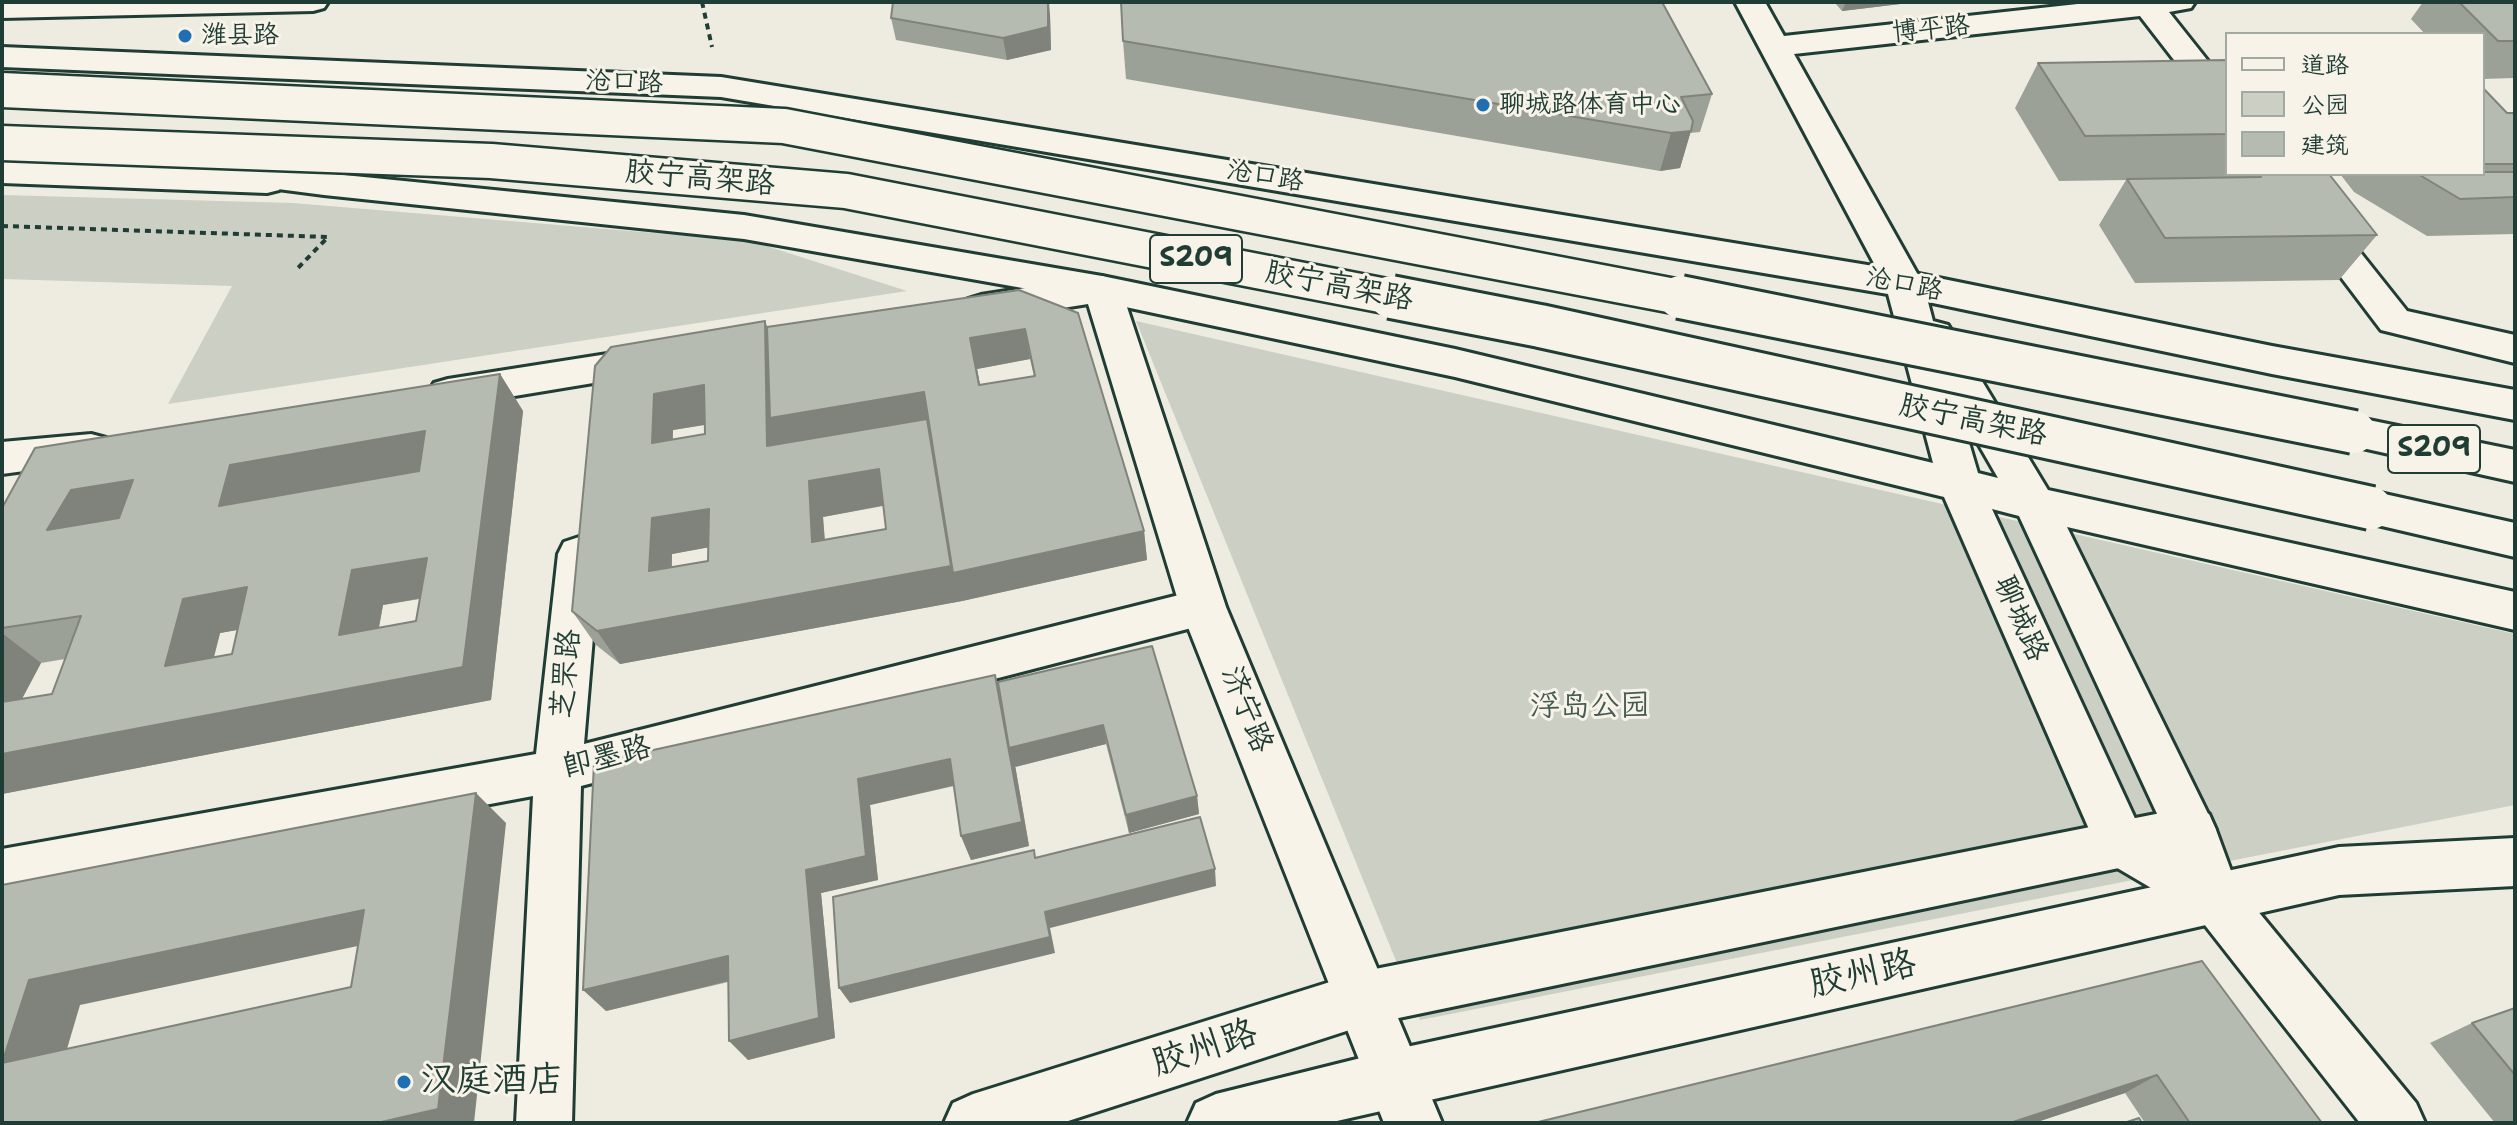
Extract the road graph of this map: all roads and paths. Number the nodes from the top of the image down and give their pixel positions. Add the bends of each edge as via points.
1 (313, 2) edge
2 (1750, 2) edge
3 (209, 4) edge
4 (2159, 4) edge
5 (2, 9) edge
6 (1777, 46) junction
7 (2, 57) edge
8 (2, 90) edge
9 (2225, 103) edge
10 (2, 144) edge
11 (2, 172) edge
12 (2282, 176) edge
13 (324, 184) junction
14 (2, 226) edge
15 (297, 269) dead end
16 (1904, 284) junction
17 (1102, 289) junction
18 (938, 315) edge
19 (2515, 349) edge
20 (689, 355) edge
21 (596, 370) junction
22 (408, 399) edge
23 (2515, 405) edge
24 (592, 416) edge
25 (125, 443) edge
26 (62, 453) junction
27 (2, 458) edge
28 (2515, 466) edge
29 (1960, 485) junction
30 (42, 492) edge
31 (2034, 503) junction
32 (583, 509) edge
33 (2515, 540) edge
34 (1203, 607) junction
35 (2515, 611) edge
36 (558, 771) junction
37 (2191, 830) junction
38 (2120, 842) junction
39 (2515, 862) edge
40 (2, 872) edge
41 (2215, 898) junction
42 (1365, 998) junction
43 (1405, 1100) edge
44 (544, 1123) edge
45 (973, 1123) edge
46 (1216, 1123) edge
47 (2396, 1123) edge

1 - 3 main road
2 - 6 main road, 聊城路
3 - 5 main road
4 - 6 main road, 博平路
4 - 9 main road
6 - 16 main road, 聊城路
7 - 16 main road, 沧口路 via 721,87
8 - 28 main road, 胶宁高架路 / S209, bridge via 784,126 1495,260
10 - 13 main road
10 - 33 main road, 胶宁高架路 / S209, bridge via 491,161 846,191 1540,326
11 - 13 main road
12 - 19 main road via 2394,321
13 - 17 main road via 744,227
14 - 15 path via 328,237
16 - 23 main road, 沧口路
16 - 29 main road, 聊城路
16 - 31 main road, 聊城路
17 - 18 main road
17 - 29 main road via 1455,363
17 - 34 main road, 济宁路
20 - 21 main road
21 - 22 main road
21 - 24 street
25 - 26 main road
26 - 27 main road
26 - 30 street
29 - 31 main road
29 - 38 main road, 聊城路
31 - 35 main road
31 - 37 main road, 聊城路
32 - 36 street, 芝罘路
34 - 36 street, 即墨路
34 - 42 main road, 济宁路
36 - 40 street, 即墨路
36 - 44 street, 芝罘路
37 - 38 main road, 胶州路
37 - 41 main road, 聊城路
38 - 41 main road, 聊城路
38 - 42 main road, 胶州路
39 - 41 main road, 胶州路 via 2339,871
41 - 43 main road, 胶州路
41 - 47 main road, 聊城路
42 - 43 main road, 济宁路
42 - 45 main road, 胶州路
43 - 46 main road, 胶州路

